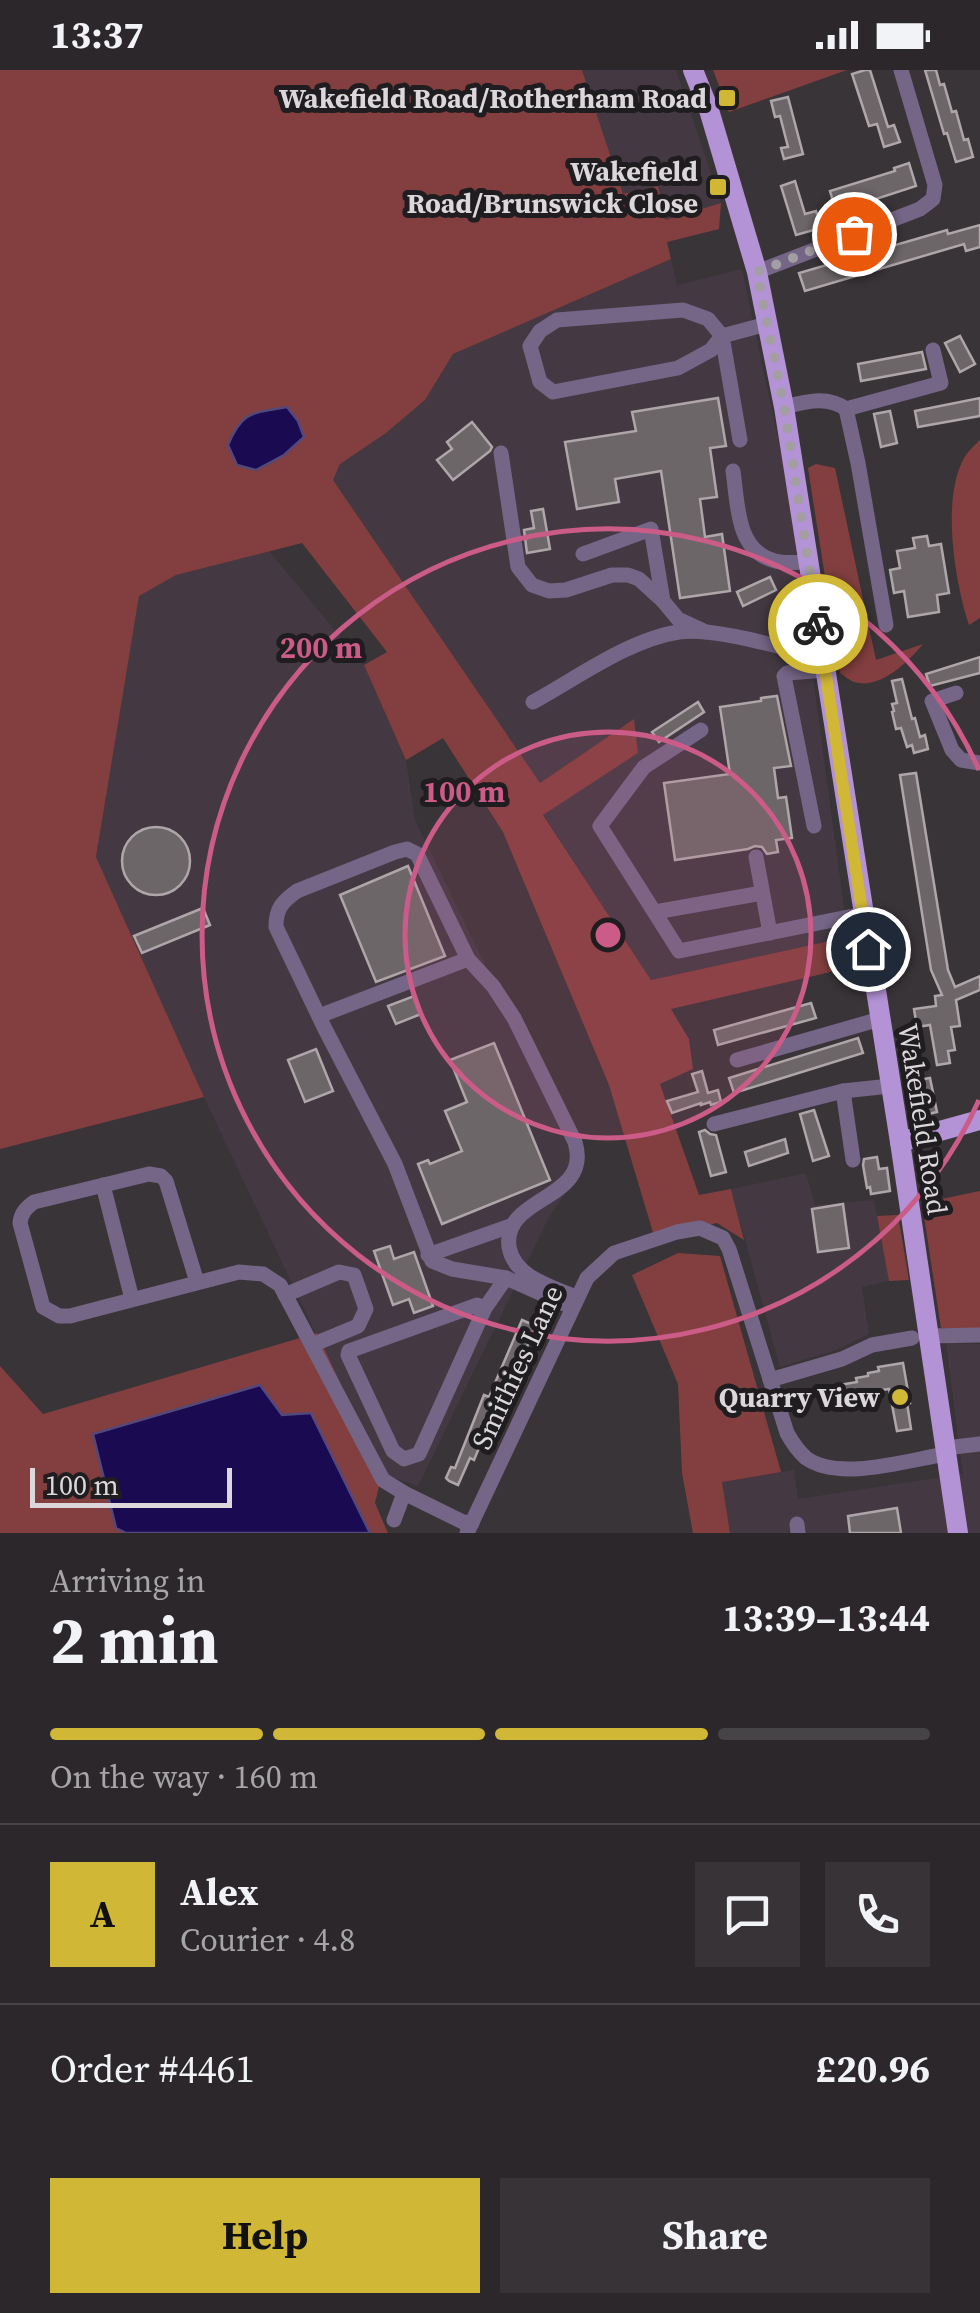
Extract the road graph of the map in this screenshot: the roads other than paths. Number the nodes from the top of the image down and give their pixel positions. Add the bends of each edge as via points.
1 (693, 70) edge
2 (901, 70) edge
3 (757, 272) junction
4 (767, 324) junction
5 (722, 336) junction
6 (933, 350) dead end
7 (784, 407) junction
8 (846, 409) junction
9 (740, 440) dead end
10 (502, 453) dead end
11 (734, 471) dead end
12 (583, 554) dead end
13 (808, 562) junction
14 (664, 601) junction
15 (886, 625) dead end
16 (706, 632) junction
17 (825, 664) junction
18 (956, 693) dead end
19 (533, 702) dead end
20 (700, 730) dead end
21 (980, 763) edge
22 (814, 826) dead end
23 (756, 857) dead end
24 (762, 893) junction
25 (655, 912) junction
26 (863, 914) junction
27 (770, 933) junction
28 (468, 960) junction
29 (319, 1016) junction
30 (880, 1019) junction
31 (738, 1060) dead end
32 (890, 1086) junction
33 (843, 1091) junction
34 (980, 1120) edge
35 (714, 1124) dead end
36 (900, 1142) junction
37 (854, 1160) dead end
38 (103, 1185) junction
39 (510, 1226) junction
40 (428, 1255) junction
41 (506, 1278) junction
42 (197, 1282) junction
43 (286, 1295) junction
44 (132, 1299) junction
45 (574, 1302) junction
46 (486, 1308) junction
47 (980, 1336) edge
48 (920, 1337) junction
49 (312, 1345) junction
50 (829, 1363) junction
51 (770, 1380) junction
52 (836, 1380) dead end
53 (980, 1444) edge
54 (945, 1451) junction
55 (404, 1493) junction
56 (394, 1520) dead end
57 (470, 1528) edge
58 (958, 1533) edge

1 - 3 main road, Wakefield Road
2 - 3 street via 935,185 933,198 920,209
3 - 4 main road, Wakefield Road
4 - 5 street
4 - 7 main road, Wakefield Road
5 - 5 street via 678,368 553,392 540,382 530,346 557,320 683,310 708,319
5 - 9 street
6 - 8 street via 941,384
7 - 8 street via 822,400
7 - 13 main road, Wakefield Road
8 - 15 street
10 - 14 street via 518,568 532,585 566,590 628,575
11 - 13 street via 742,531 756,554
12 - 14 street via 651,528
13 - 17 main road, Wakefield Road
14 - 16 street via 678,619
16 - 17 street
16 - 19 street via 644,640
17 - 22 street via 784,676
17 - 26 main road, Wakefield Road
18 - 21 street via 932,701 952,750 961,760
20 - 25 street via 644,767 600,826
23 - 24 street
24 - 25 street
24 - 27 street
25 - 27 street via 679,951
26 - 27 street
26 - 30 main road, Wakefield Road
28 - 29 street
28 - 29 street via 416,854 396,852 297,891 276,911 276,927
28 - 39 street via 514,1018 578,1151 558,1191
29 - 40 street via 395,1164
30 - 31 street
30 - 32 main road, Wakefield Road
32 - 33 street
32 - 36 main road, Wakefield Road
33 - 35 street
33 - 37 street
34 - 36 main road
36 - 48 main road, Wakefield Road
38 - 42 street via 149,1174 164,1179
38 - 44 street
38 - 44 street via 34,1202 20,1223 38,1293 50,1312 70,1316
39 - 40 street
39 - 45 street via 518,1266
40 - 41 street via 437,1265
41 - 45 street
41 - 46 street
42 - 43 street via 262,1274
42 - 44 street
43 - 49 street
43 - 49 street via 340,1272 354,1275 366,1309 358,1326
45 - 51 street, Smithies Lane via 587,1278 614,1253 677,1232 714,1233 729,1249
45 - 57 street, Smithies Lane
46 - 46 street via 418,1454 398,1456 349,1352 477,1304
47 - 48 street
48 - 50 street via 872,1345
48 - 54 main road, Wakefield Road
49 - 55 street via 384,1480
50 - 51 street
50 - 52 street
51 - 54 street, Smithies Lane via 786,1433 809,1460 857,1468
53 - 54 street, Smithies Lane
54 - 58 main road, Wakefield Road
55 - 56 street
55 - 57 street

